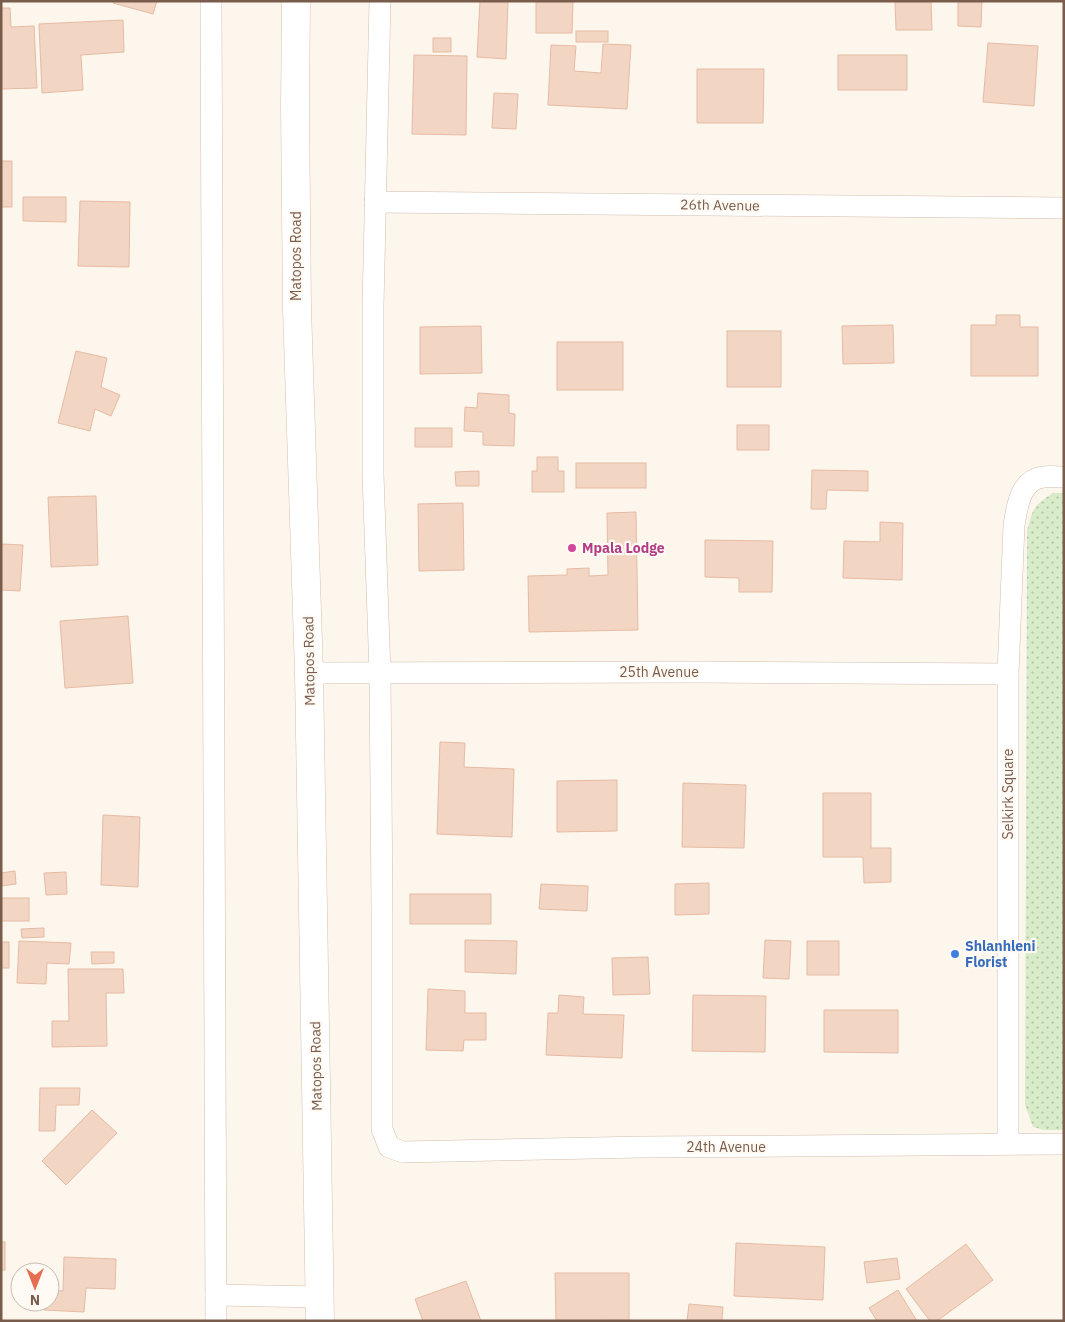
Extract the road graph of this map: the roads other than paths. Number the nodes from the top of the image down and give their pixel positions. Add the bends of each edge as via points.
1 (211, 1) edge
2 (296, 1) edge
3 (380, 1) edge
4 (376, 202) junction
5 (1064, 208) edge
6 (1064, 477) edge
7 (309, 673) junction
8 (380, 673) junction
9 (1008, 674) junction
10 (1008, 1144) junction
11 (1064, 1144) edge
12 (216, 1295) junction
13 (320, 1309) edge
14 (216, 1321) edge

1 - 12 street
2 - 7 main road, Matopos Road via 297,309
3 - 4 street
4 - 5 street, 26th Avenue
4 - 8 street via 373,474
6 - 9 street, Selkirk Square via 1042,477 1034,481 1027,486 1018,502 1014,525
7 - 8 street, 25th Avenue
7 - 13 main road, Matopos Road
8 - 9 street, 25th Avenue
8 - 10 street, 24th Avenue via 382,1128 389,1147 403,1152
9 - 10 street, Selkirk Square
10 - 11 street, 24th Avenue
12 - 13 street
12 - 14 street

